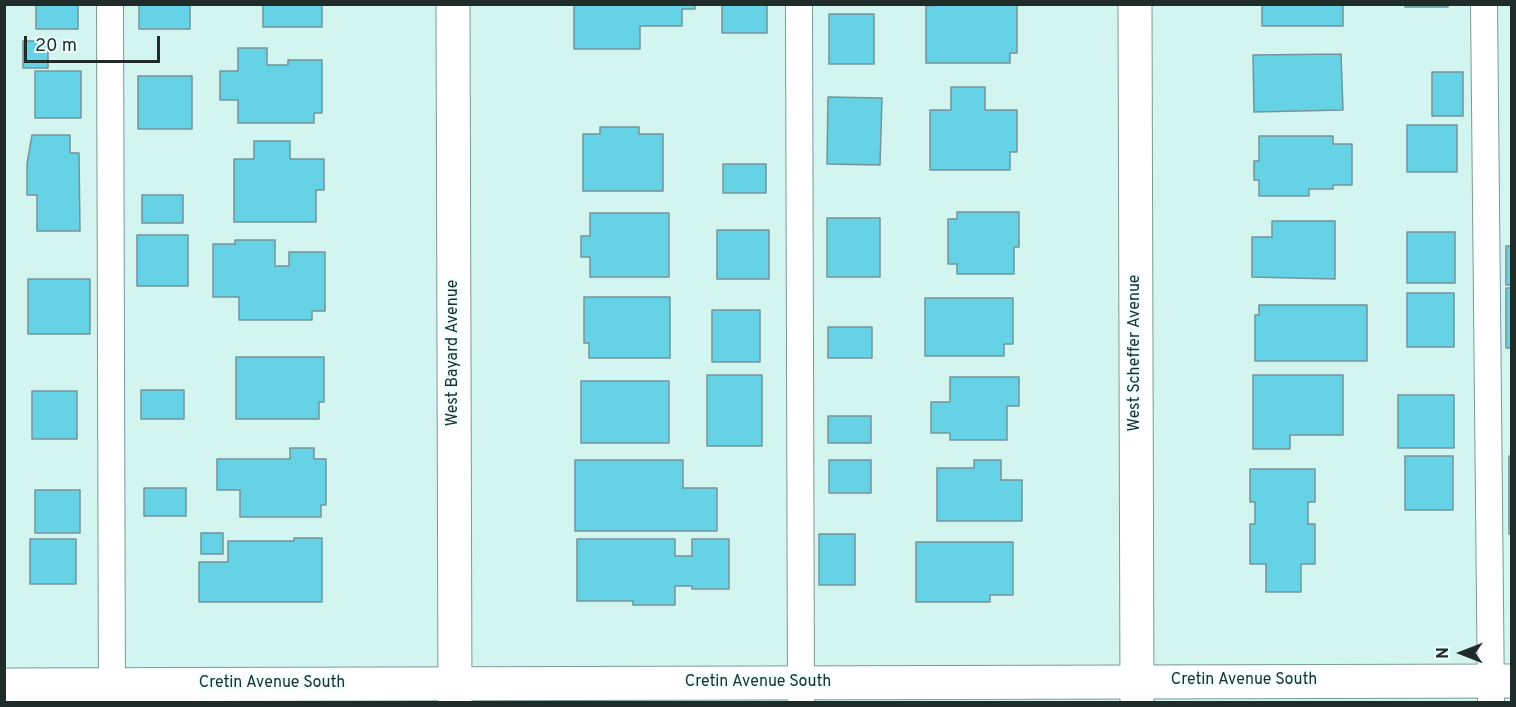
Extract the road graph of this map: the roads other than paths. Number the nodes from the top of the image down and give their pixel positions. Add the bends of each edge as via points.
1 (110, 4) edge
2 (453, 4) edge
3 (799, 4) edge
4 (1135, 4) edge
5 (1484, 4) edge
6 (4, 685) edge
7 (1498, 688) edge
8 (1137, 692) edge
9 (112, 693) edge
10 (455, 693) edge
11 (801, 693) edge

1 - 9 lane
2 - 10 main road, West Bayard Avenue
3 - 11 lane
4 - 8 main road, West Scheffer Avenue
5 - 7 lane
6 - 9 main road, Cretin Avenue South
7 - 8 main road, Cretin Avenue South
8 - 11 main road, Cretin Avenue South
9 - 10 main road, Cretin Avenue South
10 - 11 main road, Cretin Avenue South

